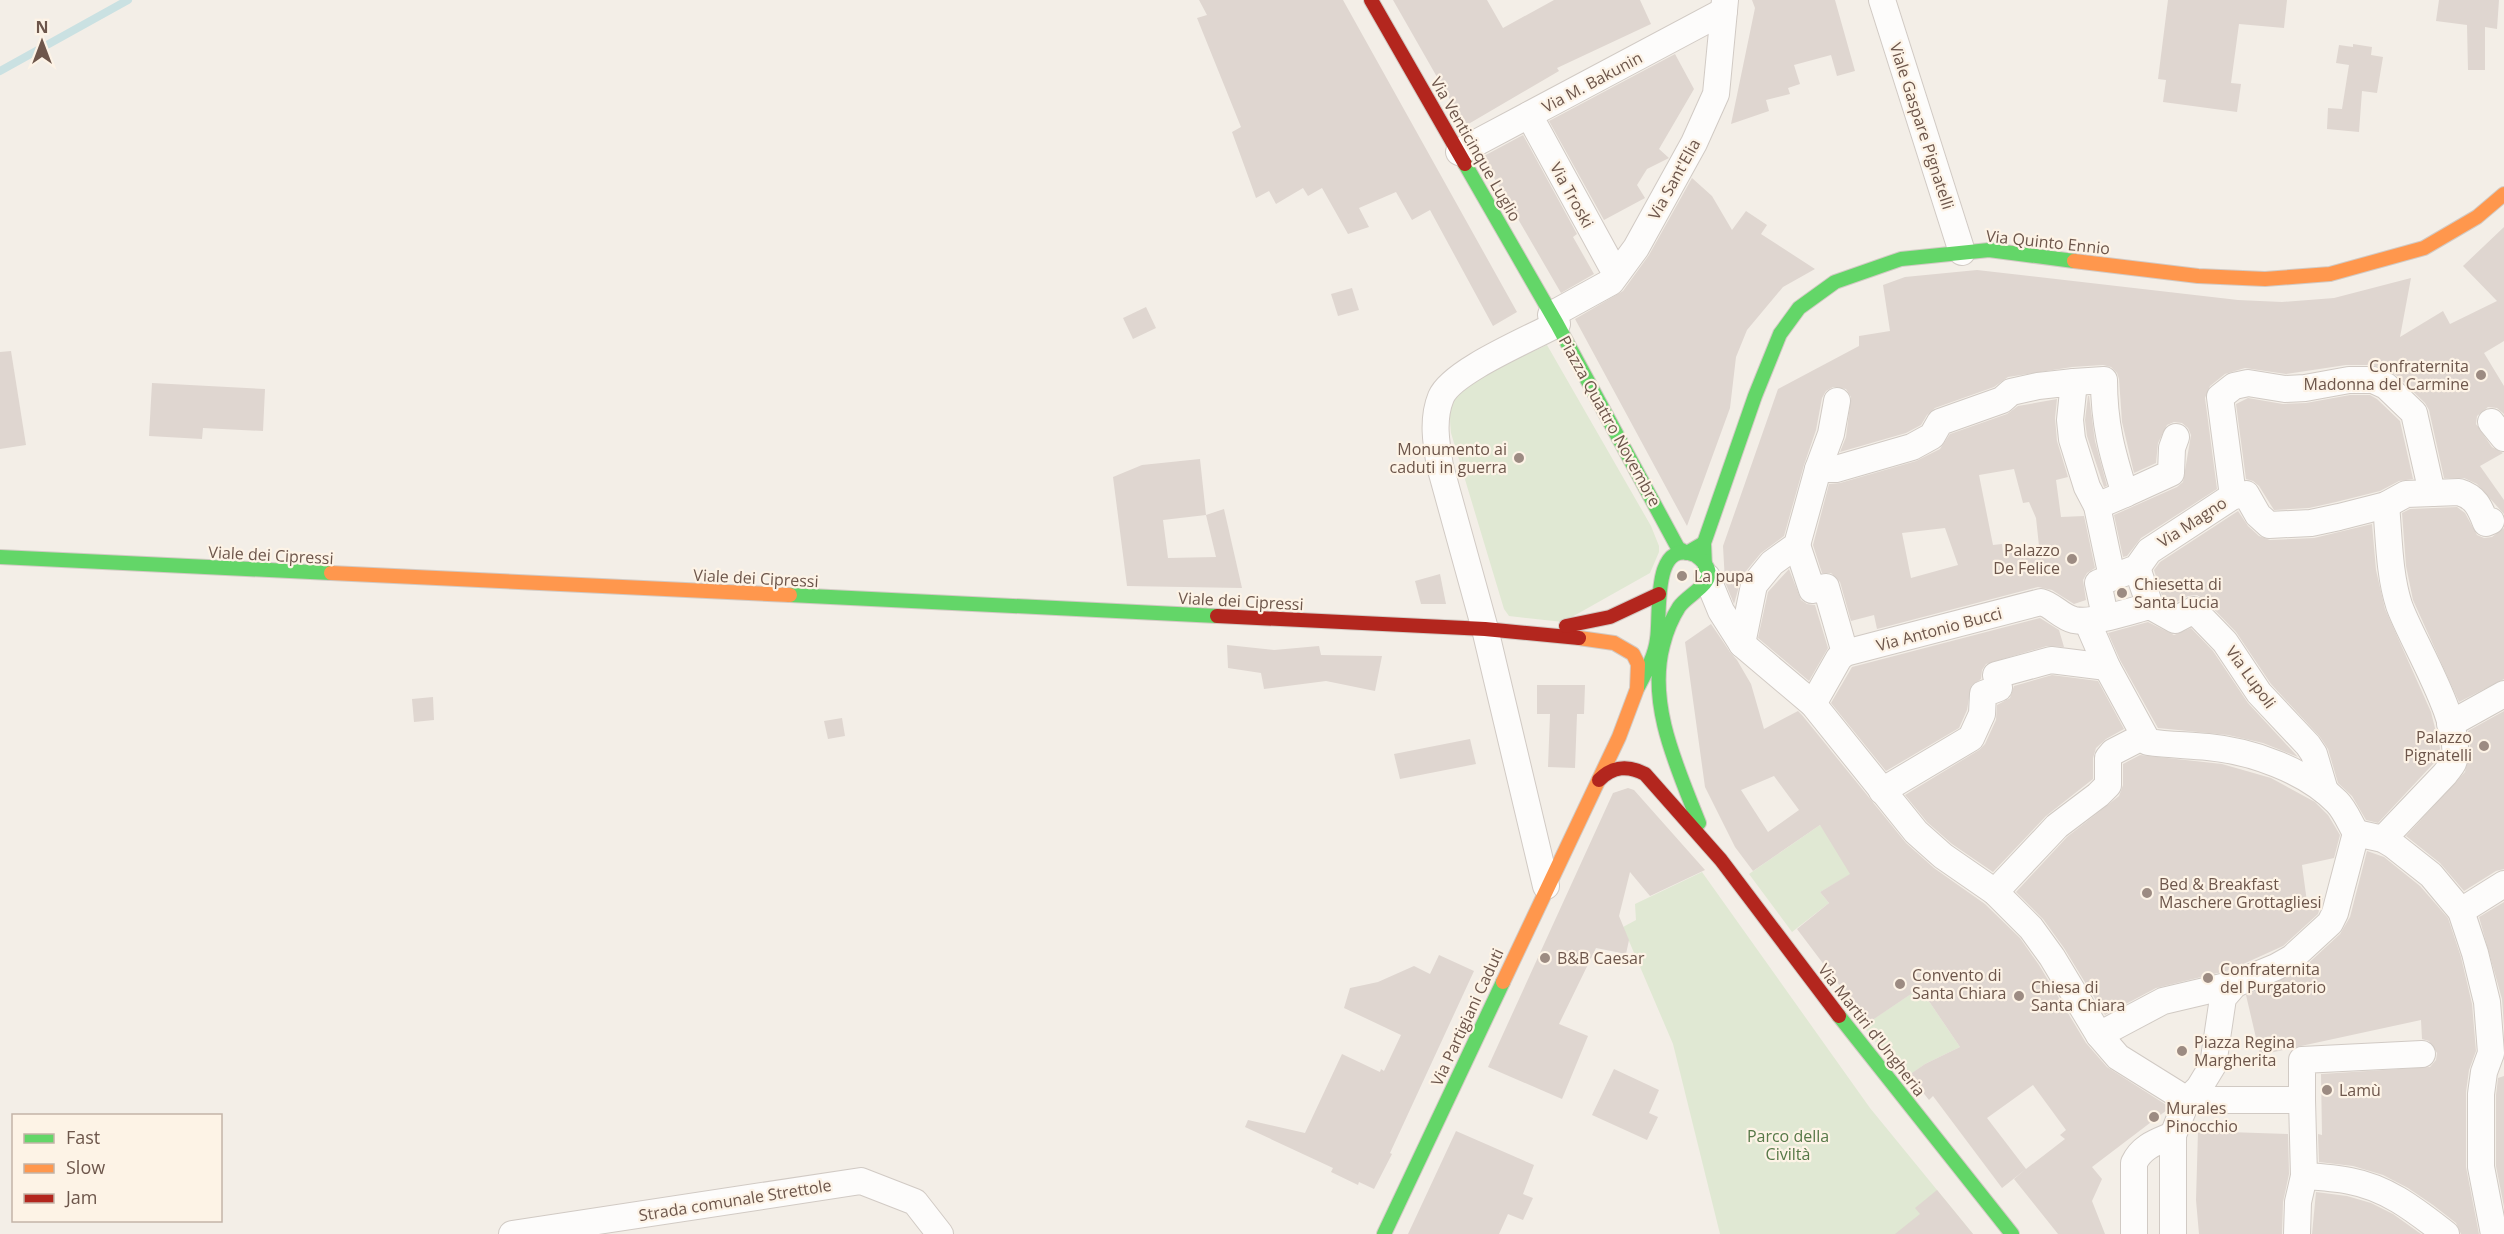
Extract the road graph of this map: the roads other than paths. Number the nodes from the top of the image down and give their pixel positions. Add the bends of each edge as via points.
1 (1371, 0) edge
2 (1882, 0) edge
3 (1725, 6) edge
4 (1528, 115) junction
5 (1460, 152) junction
6 (2504, 194) edge
7 (1962, 252) junction
8 (1616, 274) junction
9 (1554, 320) junction
10 (2074, 382) junction
11 (1837, 401) dead end
12 (2176, 437) dead end
13 (1818, 469) junction
14 (2432, 493) junction
15 (2125, 494) junction
16 (2233, 496) junction
17 (2386, 505) junction
18 (2097, 506) junction
19 (2491, 520) dead end
20 (1704, 543) junction
21 (1797, 545) junction
22 (1687, 553) junction
23 (0, 557) edge
24 (2137, 568) junction
25 (1706, 572) junction
26 (2112, 577) junction
27 (1659, 594) junction
28 (2150, 606) junction
29 (2096, 619) junction
30 (1485, 628) junction
31 (1510, 631) junction
32 (1742, 644) junction
33 (1845, 653) junction
34 (2107, 667) junction
35 (1636, 690) junction
36 (2504, 694) edge
37 (1813, 704) junction
38 (2450, 724) junction
39 (1665, 726) junction
40 (2144, 736) junction
41 (1619, 737) junction
42 (1632, 768) junction
43 (1599, 780) junction
44 (1882, 791) junction
45 (2325, 791) junction
46 (2356, 834) junction
47 (2383, 839) junction
48 (1707, 845) junction
49 (2504, 884) edge
50 (1546, 886) junction
51 (1995, 892) junction
52 (2461, 910) junction
53 (2235, 984) junction
54 (2099, 1035) junction
55 (2422, 1053) dead end
56 (2497, 1054) edge
57 (2208, 1075) junction
58 (2187, 1100) junction
59 (2230, 1100) junction
60 (2302, 1100) junction
61 (2173, 1135) junction
62 (2304, 1176) junction
63 (512, 1234) edge
64 (940, 1234) edge
65 (1383, 1234) edge
66 (2013, 1234) edge
67 (2134, 1234) edge
68 (2173, 1234) edge
69 (2297, 1234) edge
70 (2446, 1234) edge
71 (2494, 1234) edge

1 - 5 street, Via Venticinque Luglio
2 - 7 street, Viale Gaspare Pignatelli
3 - 4 street, Via M. Bakunin
3 - 8 street, Via Sant'Elia via 1716,94 1694,143 1636,248
4 - 5 street, Via M. Bakunin
4 - 8 street, Via Troski
5 - 9 street, Via Venticinque Luglio
6 - 7 street, Via Quinto Ennio via 2477,217 2424,248 2330,274 2265,279 2199,276 2000,252
7 - 20 street, Via Quinto Ennio via 1901,259 1846,278 1799,309 1780,334
8 - 9 street, Via Sant'Elia via 1611,282
9 - 22 street, Piazza Quattro Novembre via 1678,548
9 - 30 street, Piazza Quattro Novembre via 1460,375 1442,395 1436,413 1435,442 1440,466
10 - 13 street via 2011,392 2002,400 1940,422 1932,436 1912,447 1836,469
10 - 15 street via 2104,380 2107,432
10 - 18 street via 2072,439
11 - 13 street via 1831,434
12 - 15 street via 2171,473
13 - 21 street
14 - 16 street via 2414,413 2386,386 2373,380 2349,380 2285,389 2248,383 2234,386 2220,397
14 - 17 street via 2406,494
14 - 19 street via 2467,494 2478,503 2486,523
15 - 18 street
16 - 17 street, Via Magno via 2246,494 2269,525 2311,523
16 - 24 street, Via Magno via 2149,551
17 - 38 street via 2399,605 2442,697
18 - 26 street
20 - 22 street
20 - 25 street, Via Quinto Ennio
21 - 32 street via 1772,563 1754,585
21 - 33 street via 1812,590 1826,587
22 - 25 street via 1702,559
22 - 27 street via 1673,557 1664,567
23 - 30 street, Viale dei Cipressi
24 - 26 street, Via Magno
24 - 28 street
25 - 32 street via 1721,611
25 - 39 street, Via Martiri d'Ungheria via 1700,591 1681,604 1669,626 1659,672
26 - 29 street via 2098,582
27 - 31 street via 1602,620
27 - 35 street via 1657,642
28 - 29 street
28 - 45 street, Via Lupoli via 2175,620 2194,610 2217,634 2259,693 2308,745
29 - 33 street, Via Antonio Bucci via 2064,617 2041,602
29 - 34 street
30 - 31 street, Viale dei Cipressi
30 - 50 street, Piazza Quattro Novembre
31 - 35 street via 1605,640 1624,646 1639,665
32 - 37 street
33 - 37 street
34 - 40 street
34 - 44 street via 2051,660 1996,675 1999,688 1983,694 1982,714 1971,738
35 - 41 street
36 - 38 street
37 - 44 street
38 - 47 street via 2453,762
39 - 42 street via 1665,747 1659,760
39 - 48 street, Via Martiri d'Ungheria
40 - 45 street via 2148,742 2248,754 2283,766
40 - 51 street via 2113,752 2108,758 2108,785 2057,826
41 - 42 street via 1618,753
41 - 43 street
42 - 43 street via 1608,772
42 - 48 street, Via Martiri d'Ungheria via 1645,774
43 - 50 street, Via Partigiani Caduti
44 - 51 street via 1916,832
45 - 46 street via 2339,804
46 - 47 street
46 - 53 street via 2330,923 2292,958
47 - 52 street via 2431,875
48 - 66 street, Via Martiri d'Ungheria
49 - 52 street
50 - 65 street, Via Partigiani Caduti
51 - 54 street via 2031,928
52 - 56 street via 2475,953
53 - 54 street via 2163,1002
53 - 57 street via 2223,998
54 - 58 street via 2118,1057
55 - 60 street via 2302,1060
56 - 71 street via 2484,1072 2481,1094 2481,1167
57 - 58 street
57 - 59 street via 2212,1090
58 - 59 street
58 - 61 street
59 - 60 street
60 - 62 street
61 - 67 street via 2148,1146 2134,1163
61 - 68 street
62 - 69 street
62 - 70 street via 2379,1189
63 - 64 street, Strada comunale Strettole via 861,1181 915,1202

